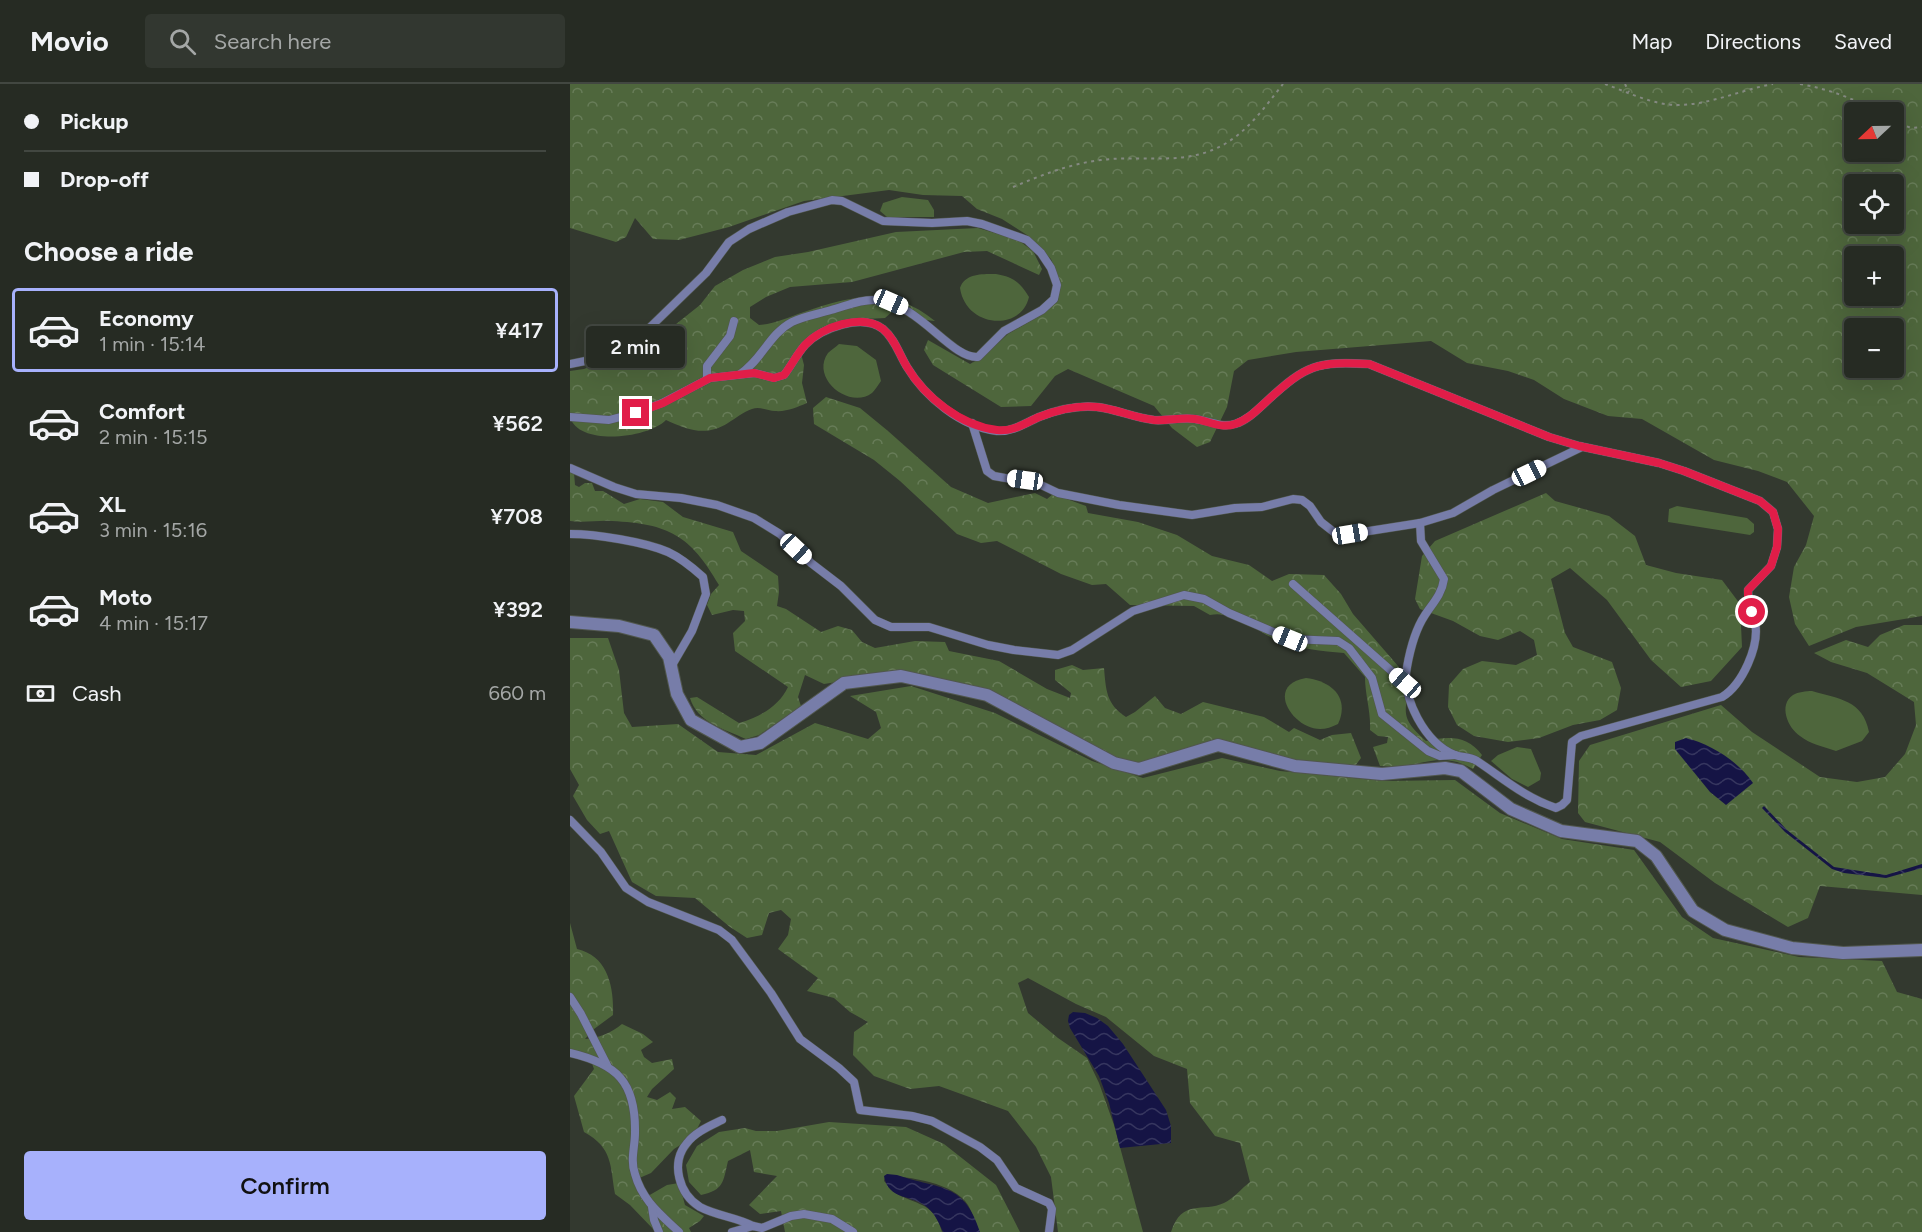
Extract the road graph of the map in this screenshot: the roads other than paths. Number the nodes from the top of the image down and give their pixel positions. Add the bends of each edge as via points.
1 (734, 321) dead end
2 (756, 361) junction
3 (570, 364) edge
4 (739, 375) junction
5 (764, 375) junction
6 (707, 379) junction
7 (570, 417) edge
8 (972, 423) junction
9 (1582, 447) junction
10 (570, 468) edge
11 (1420, 523) junction
12 (570, 534) edge
13 (1293, 584) dead end
14 (570, 622) edge
15 (671, 667) junction
16 (1405, 683) junction
17 (1456, 755) junction
18 (570, 820) edge
19 (1922, 950) edge
20 (570, 998) edge
21 (570, 1053) edge
22 (608, 1065) junction
23 (722, 1120) dead end
24 (652, 1207) junction
25 (753, 1226) junction
26 (763, 1230) edge
27 (659, 1232) edge
28 (679, 1232) edge
29 (732, 1232) edge
30 (853, 1232) edge
31 (1049, 1232) edge

1 - 6 lane via 730,336 707,366
2 - 3 lane via 791,322 854,302 874,300 908,309 956,349 970,358 978,357 1004,331 1042,310 1054,299 1057,285 1041,253 1027,240 1011,233 967,221 883,220 832,200 788,212 748,229 729,242 706,273 640,337 620,351
2 - 4 lane
2 - 5 lane
4 - 5 lane
4 - 6 lane
5 - 8 lane via 784,375 816,336 850,322 867,321 883,329 894,341 920,387 946,409
6 - 7 lane via 636,413 609,420
8 - 9 lane via 1013,430 1067,408 1096,407 1153,420 1195,419 1221,426 1235,424 1250,416 1302,371 1318,365 1346,363 1369,364
8 - 11 lane via 987,471 994,476 1040,484 1058,493 1192,515 1302,500 1335,533
9 - 11 lane via 1453,513
9 - 17 lane via 1684,471 1760,501 1773,512 1778,529 1777,547 1771,566 1748,590 1756,624 1741,678 1722,697 1581,736 1572,742 1567,800 1556,808 1521,793 1470,756
10 - 17 lane via 636,494 717,505 754,518 780,534 875,620 891,627 930,627 988,645 1058,655 1133,610 1184,595 1204,599 1290,639 1338,641 1349,648 1372,678 1382,714 1428,751 1440,756
11 - 16 lane via 1421,541 1444,579 1414,640
12 - 15 lane via 637,543 668,552 703,577 706,594 692,632
13 - 16 lane
14 - 15 street via 619,626 654,635
15 - 19 street via 677,694 692,720 740,747 760,742 844,683 901,676 987,695 1114,763 1139,769 1218,745 1295,766 1382,774 1445,768 1461,771 1511,809 1561,831 1637,841 1656,856 1693,911 1725,930 1802,949 1844,953
16 - 17 lane via 1420,722 1439,745
18 - 31 lane via 601,852 626,888 648,902 719,930 732,940 800,1039 854,1082 861,1110 932,1121 980,1147 997,1160 1016,1188 1049,1203
20 - 22 lane
21 - 22 lane
22 - 24 lane via 629,1092 635,1133 634,1174
23 - 25 lane via 686,1143 677,1170 679,1181 686,1195 700,1207
24 - 27 lane
24 - 28 lane
25 - 26 lane
25 - 29 lane
26 - 30 lane via 804,1214 832,1219

